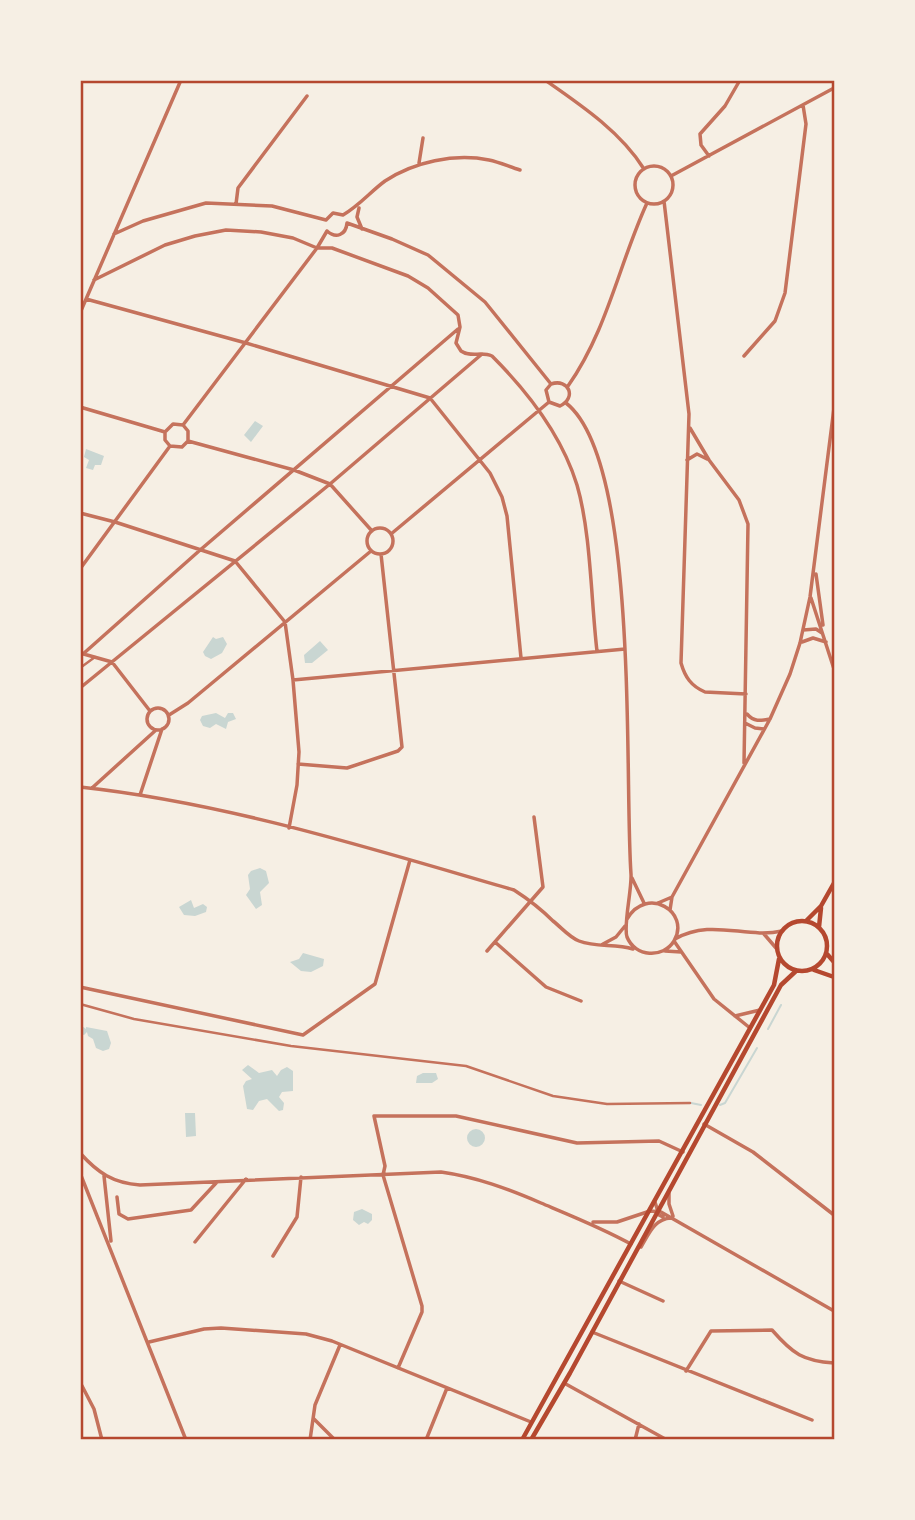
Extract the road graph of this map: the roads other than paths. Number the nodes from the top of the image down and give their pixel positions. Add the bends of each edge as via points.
1 (181, 80) edge
2 (545, 80) edge
3 (740, 80) edge
4 (835, 88) edge
5 (307, 96) dead end
6 (803, 105) junction
7 (422, 138) dead end
8 (709, 156) junction
9 (419, 163) junction
10 (644, 169) junction
11 (520, 170) dead end
12 (671, 176) junction
13 (664, 201) junction
14 (647, 203) junction
15 (236, 205) junction
16 (359, 206) junction
17 (343, 215) junction
18 (326, 219) junction
19 (347, 223) junction
20 (362, 229) junction
21 (327, 231) junction
22 (114, 234) junction
23 (317, 248) junction
24 (94, 280) junction
25 (86, 299) junction
26 (80, 313) edge
27 (460, 327) junction
28 (246, 343) junction
29 (483, 352) junction
30 (744, 356) dead end
31 (551, 384) junction
32 (568, 386) junction
33 (393, 387) junction
34 (430, 398) junction
35 (549, 402) junction
36 (566, 403) junction
37 (80, 407) edge
38 (835, 408) edge
39 (538, 410) junction
40 (183, 425) junction
41 (688, 426) junction
42 (165, 432) junction
43 (188, 441) junction
44 (170, 446) junction
45 (481, 459) junction
46 (687, 460) junction
47 (709, 460) junction
48 (294, 470) junction
49 (330, 484) junction
50 (80, 513) edge
51 (115, 522) junction
52 (372, 531) junction
53 (391, 534) junction
54 (199, 551) junction
55 (371, 551) junction
56 (381, 554) junction
57 (234, 561) junction
58 (815, 568) junction
59 (80, 569) edge
60 (810, 597) junction
61 (285, 622) junction
62 (803, 630) junction
63 (824, 634) junction
64 (826, 642) junction
65 (800, 643) junction
66 (625, 649) junction
67 (597, 651) junction
68 (82, 653) edge
69 (95, 657) junction
70 (522, 658) junction
71 (112, 662) junction
72 (80, 668) edge
73 (835, 669) edge
74 (394, 670) junction
75 (293, 680) junction
76 (80, 688) edge
77 (746, 694) junction
78 (150, 711) junction
79 (746, 713) junction
80 (169, 715) junction
81 (770, 719) junction
82 (745, 723) junction
83 (162, 729) junction
84 (764, 729) junction
85 (156, 730) junction
86 (298, 764) junction
87 (744, 765) junction
88 (80, 787) edge
89 (92, 788) junction
90 (140, 795) junction
91 (534, 817) dead end
92 (289, 828) junction
93 (410, 860) junction
94 (631, 877) junction
95 (835, 883) edge
96 (672, 897) junction
97 (531, 901) junction
98 (644, 903) junction
99 (659, 903) junction
100 (821, 906) junction
101 (670, 910) junction
102 (627, 919) junction
103 (806, 921) junction
104 (625, 926) junction
105 (677, 927) junction
106 (819, 928) junction
107 (782, 931) junction
108 (688, 932) junction
109 (764, 934) junction
110 (674, 940) junction
111 (495, 942) junction
112 (600, 946) junction
113 (776, 948) junction
114 (487, 951) dead end
115 (639, 951) junction
116 (663, 951) junction
117 (682, 952) junction
118 (826, 953) junction
119 (779, 959) junction
120 (835, 962) edge
121 (813, 969) junction
122 (796, 971) junction
123 (835, 977) edge
124 (80, 987) edge
125 (581, 1001) dead end
126 (80, 1004) edge
127 (760, 1010) junction
128 (733, 1016) junction
129 (750, 1028) junction
130 (691, 1103) dead end
131 (704, 1124) junction
132 (683, 1152) junction
133 (80, 1153) edge
134 (80, 1173) edge
135 (104, 1175) junction
136 (383, 1175) junction
137 (301, 1177) junction
138 (246, 1179) junction
139 (219, 1180) junction
140 (670, 1188) junction
141 (117, 1197) dead end
142 (655, 1202) junction
143 (650, 1211) junction
144 (657, 1211) junction
145 (835, 1215) edge
146 (666, 1218) junction
147 (674, 1218) junction
148 (591, 1222) junction
149 (643, 1238) junction
150 (195, 1242) dead end
151 (631, 1244) junction
152 (112, 1247) junction
153 (274, 1256) dead end
154 (633, 1256) junction
155 (619, 1281) junction
156 (663, 1301) dead end
157 (835, 1311) edge
158 (592, 1332) junction
159 (149, 1342) junction
160 (340, 1345) junction
161 (835, 1363) edge
162 (398, 1368) junction
163 (686, 1371) junction
164 (80, 1382) edge
165 (564, 1383) junction
166 (447, 1388) junction
167 (314, 1418) junction
168 (543, 1418) junction
169 (812, 1420) dead end
170 (533, 1423) junction
171 (639, 1423) junction
172 (535, 1432) junction
173 (102, 1440) edge
174 (186, 1440) edge
175 (310, 1440) edge
176 (335, 1440) edge
177 (426, 1440) edge
178 (522, 1440) edge
179 (531, 1440) edge
180 (635, 1440) edge
181 (667, 1440) edge

1 - 22 street
2 - 10 street via 615,133
3 - 8 street via 700,134
4 - 6 street
5 - 15 street via 238,188
6 - 8 street
6 - 30 street via 806,124 785,293 775,321
7 - 9 street
8 - 12 street
9 - 11 street via 488,160
9 - 16 street via 384,182
10 - 12 street via 662,167
10 - 14 street via 635,184
12 - 13 street via 672,193
13 - 14 street
13 - 41 street
14 - 32 street via 600,331
15 - 18 street via 272,206
15 - 22 street via 206,203
16 - 17 street
16 - 20 street
17 - 18 street via 333,213
17 - 19 street
18 - 21 street
19 - 20 street
19 - 21 street via 340,235
20 - 31 street via 428,255 485,302
21 - 23 street
22 - 24 street
23 - 24 street via 293,238 226,230 165,245
23 - 27 street via 332,247 408,276 454,310
23 - 28 street
24 - 25 street
25 - 26 street
25 - 28 street
27 - 29 street via 456,338 461,351 470,355
27 - 33 street
28 - 33 street
28 - 40 street
29 - 34 street
29 - 39 street via 496,360
31 - 32 street
31 - 35 street via 546,390
32 - 36 street
33 - 34 street
33 - 48 street
34 - 45 street
34 - 49 street
35 - 36 street via 557,406
35 - 39 street
36 - 66 street via 588,435 608,490
37 - 42 street
38 - 58 street
39 - 45 street
39 - 67 street via 565,453 580,499
40 - 42 street via 173,424
40 - 43 street
41 - 46 street
41 - 47 street
42 - 44 street
43 - 44 street via 182,447
43 - 48 street
44 - 51 street
45 - 53 street
45 - 70 street via 505,506
46 - 47 street via 697,454
46 - 77 street via 681,663 688,680 705,692
47 - 77 street via 739,500 748,524
48 - 49 street
48 - 54 street
49 - 52 street
49 - 57 street
50 - 51 street
51 - 54 street
51 - 59 street
52 - 53 street via 380,528
52 - 55 street via 367,541
53 - 56 street via 393,545
54 - 57 street
54 - 68 street
55 - 56 street
55 - 61 street
56 - 74 street
57 - 61 street
57 - 71 street
58 - 60 street
58 - 63 street
60 - 62 street
60 - 63 street
61 - 75 street
61 - 80 street
62 - 63 street
62 - 65 street
63 - 64 street
64 - 65 street via 813,638
64 - 73 street
65 - 81 street
66 - 67 street
66 - 94 street
67 - 70 street
68 - 69 street
69 - 71 street
69 - 72 street
70 - 74 street
71 - 76 street
71 - 78 street
74 - 75 street
74 - 86 street via 401,749 347,768
75 - 86 street
77 - 79 street
78 - 80 street via 160,708
78 - 85 street via 148,724
79 - 81 street via 759,721
79 - 82 street
80 - 83 street
81 - 84 street
82 - 84 street
82 - 87 street
83 - 85 street
83 - 90 street
84 - 87 street
85 - 89 street
86 - 92 street
87 - 96 street
88 - 89 street
89 - 90 street
90 - 92 street
91 - 97 street via 543,887
92 - 93 street
93 - 97 street via 514,890
93 - 124 street via 376,984 303,1035
94 - 98 street
94 - 102 street
95 - 100 main road
96 - 99 street
96 - 101 street
97 - 111 street
97 - 112 street via 570,937
98 - 99 street
98 - 102 street
99 - 101 street
100 - 103 main road
100 - 106 main road
101 - 105 street
102 - 104 street
103 - 106 main road
103 - 107 main road via 791,923
104 - 112 street
104 - 115 street via 628,940
105 - 108 street
105 - 110 street
106 - 118 main road via 826,940
107 - 109 street
107 - 113 main road
108 - 109 street via 714,928
108 - 110 street
109 - 113 street
110 - 116 street
110 - 117 street
111 - 114 street
111 - 125 street via 546,987
112 - 115 street via 614,944
113 - 119 main road
115 - 116 street
116 - 117 street
117 - 128 street via 713,999
118 - 120 main road
118 - 121 main road
119 - 122 main road
119 - 127 main road via 774,985
121 - 122 main road
121 - 123 main road
122 - 131 main road via 781,985
126 - 130 street via 290,1046 466,1066 553,1096 607,1104
127 - 128 street
127 - 129 main road
128 - 129 street
129 - 132 main road
131 - 140 main road
131 - 145 street via 753,1152
132 - 136 street via 659,1141 577,1143 456,1116 374,1116
132 - 142 main road
133 - 135 street
134 - 152 street
135 - 139 street via 122,1184 140,1185
135 - 152 street
136 - 137 street
136 - 148 street via 441,1172 467,1176
136 - 162 street via 422,1306
137 - 138 street
137 - 153 street via 297,1217
138 - 139 street
138 - 150 street
139 - 141 street via 191,1210 128,1219 119,1214
140 - 144 main road
140 - 147 street
142 - 143 main road
142 - 144 street
143 - 144 street
143 - 148 street via 617,1222
143 - 151 main road
144 - 146 street
144 - 147 street
144 - 149 main road
146 - 147 street
146 - 154 street via 655,1224
147 - 157 street
148 - 151 street
149 - 151 street
149 - 154 main road
151 - 154 street
151 - 170 main road
152 - 159 street
154 - 155 main road
155 - 156 street
155 - 158 main road
158 - 163 street
158 - 165 main road
159 - 160 street via 221,1328 306,1334
159 - 174 street
160 - 162 street
160 - 167 street
161 - 163 street via 813,1362 790,1351 772,1330 711,1331
162 - 166 street
163 - 169 street
164 - 173 street via 94,1409
165 - 168 main road
165 - 171 street
166 - 170 street
166 - 177 street
167 - 175 street
167 - 176 street
168 - 170 main road
168 - 172 main road
170 - 172 main road
170 - 178 main road
171 - 180 street
171 - 181 street
172 - 179 main road

